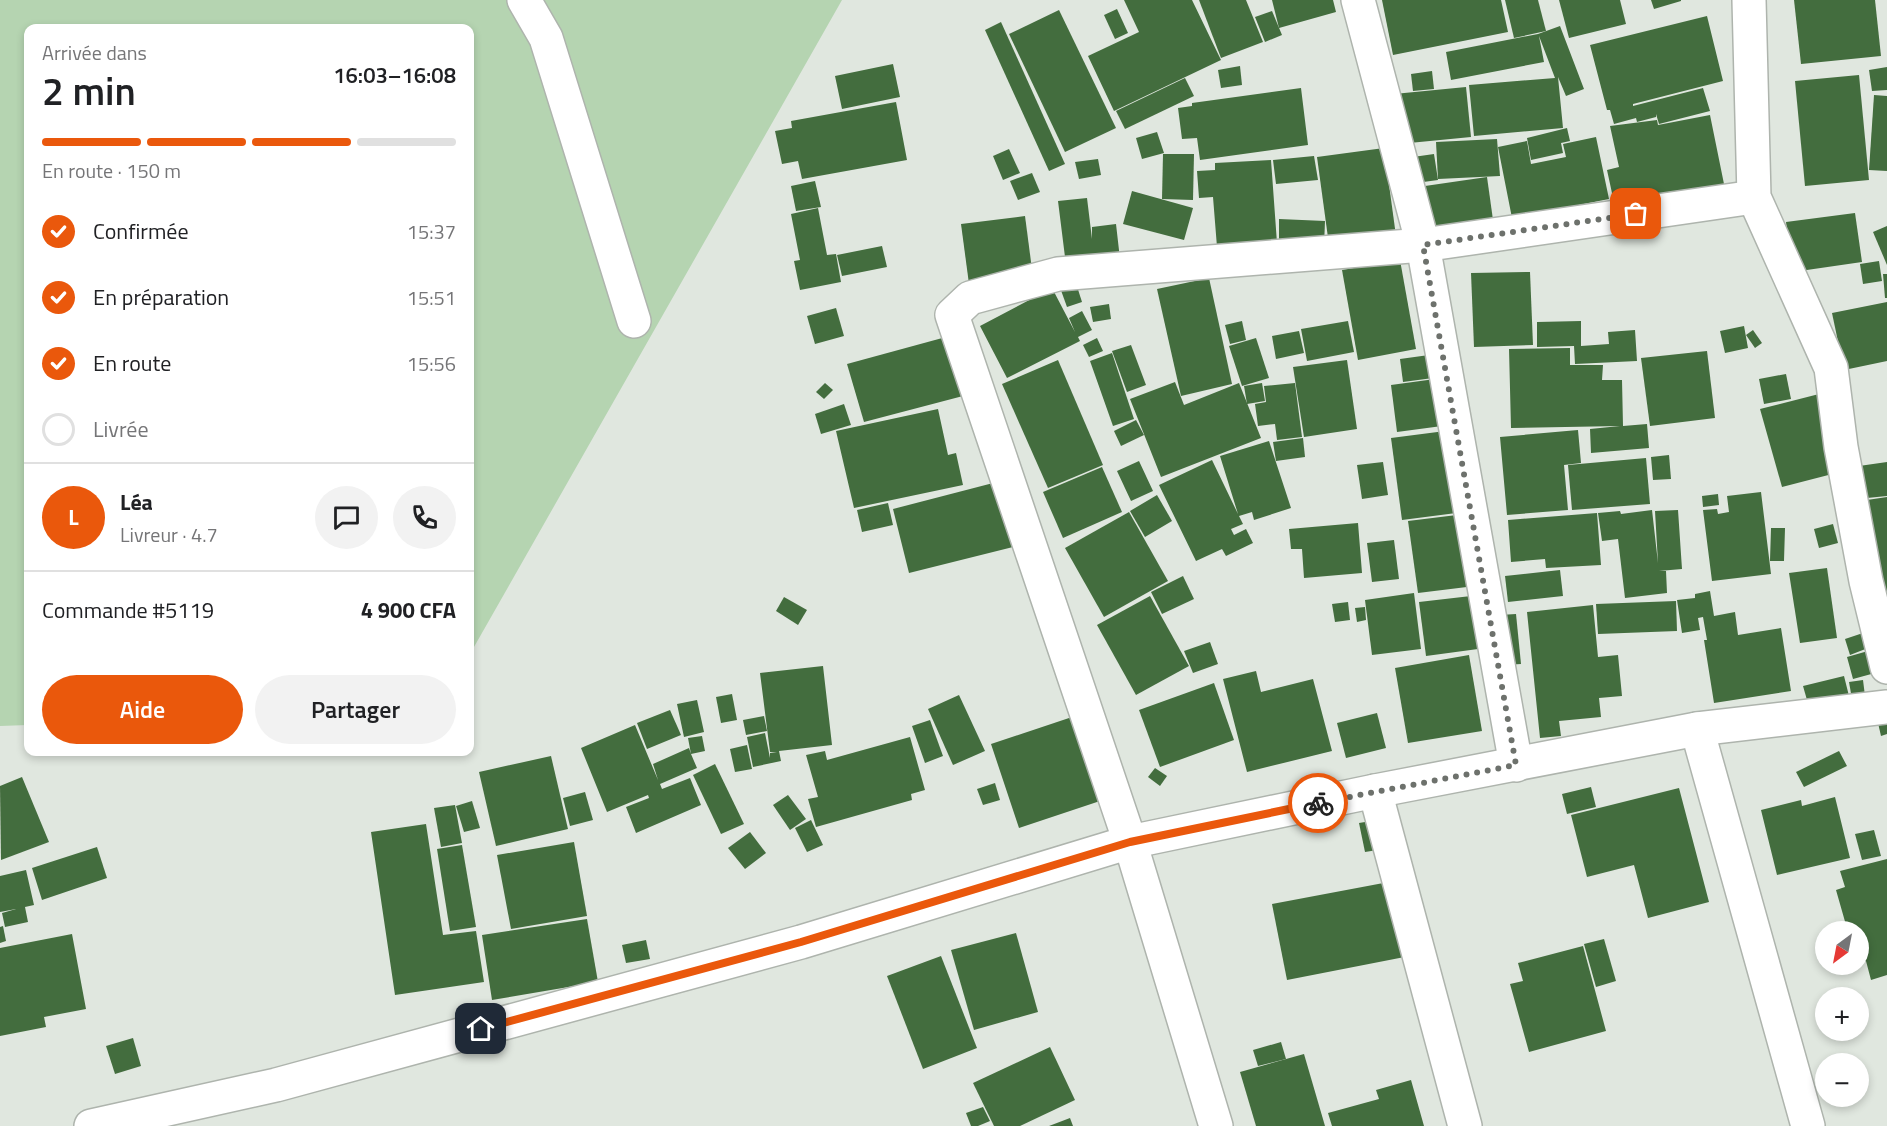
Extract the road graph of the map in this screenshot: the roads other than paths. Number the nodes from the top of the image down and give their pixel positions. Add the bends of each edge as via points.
1 (524, 0) edge
2 (1358, 0) edge
3 (1749, 0) edge
4 (1754, 197) junction
5 (1423, 245) junction
6 (634, 321) dead end
7 (1887, 667) edge
8 (1887, 707) edge
9 (1697, 729) junction
10 (1516, 765) junction
11 (1375, 792) junction
12 (1130, 842) junction
13 (91, 1126) edge
14 (1216, 1126) edge
15 (1465, 1126) edge
16 (1808, 1126) edge

1 - 6 street via 546,38
2 - 5 street
3 - 4 street
4 - 5 street
4 - 7 street via 1831,368 1841,447
5 - 10 street
5 - 12 street via 1058,274 970,298 952,315
8 - 9 street
9 - 10 street
9 - 16 street
10 - 11 street
11 - 12 street
11 - 15 street
12 - 13 street via 801,942 276,1085
12 - 14 street

